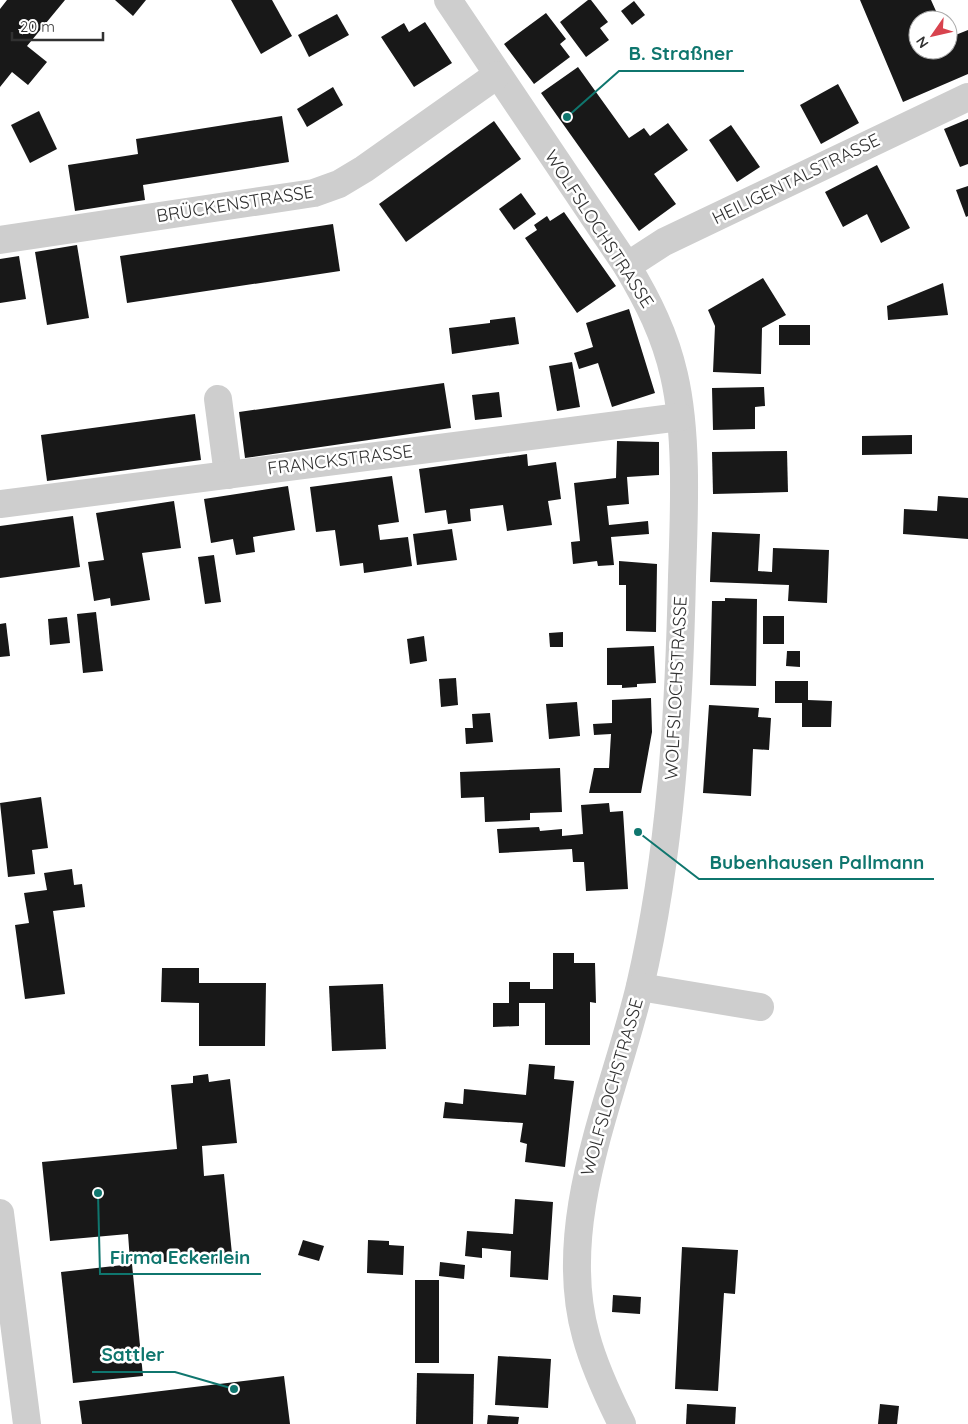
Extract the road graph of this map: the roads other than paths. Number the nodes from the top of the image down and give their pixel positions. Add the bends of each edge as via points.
1 (448, 0) edge
2 (497, 75) junction
3 (968, 97) edge
4 (0, 240) edge
5 (627, 266) junction
6 (218, 399) dead end
7 (680, 416) junction
8 (228, 474) junction
9 (0, 504) edge
10 (640, 987) junction
11 (760, 1007) dead end
12 (0, 1213) edge
13 (27, 1424) edge
14 (622, 1424) edge

1 - 2 street, WOLFSLOCHSTRASSE
2 - 4 street, BRÜCKENSTRASSE via 364,169 339,184 314,193
2 - 5 street, WOLFSLOCHSTRASSE
3 - 5 street, HEILIGENTALSTRASSE via 664,242
5 - 7 street, WOLFSLOCHSTRASSE via 651,307 664,339 675,376
6 - 8 street
7 - 8 street, FRANCKSTRASSE
7 - 10 street, WOLFSLOCHSTRASSE via 684,512 680,666 667,824 654,922
8 - 9 street, FRANCKSTRASSE
10 - 11 street
10 - 14 street, WOLFSLOCHSTRASSE via 584,1186 577,1280 585,1334
12 - 13 street

